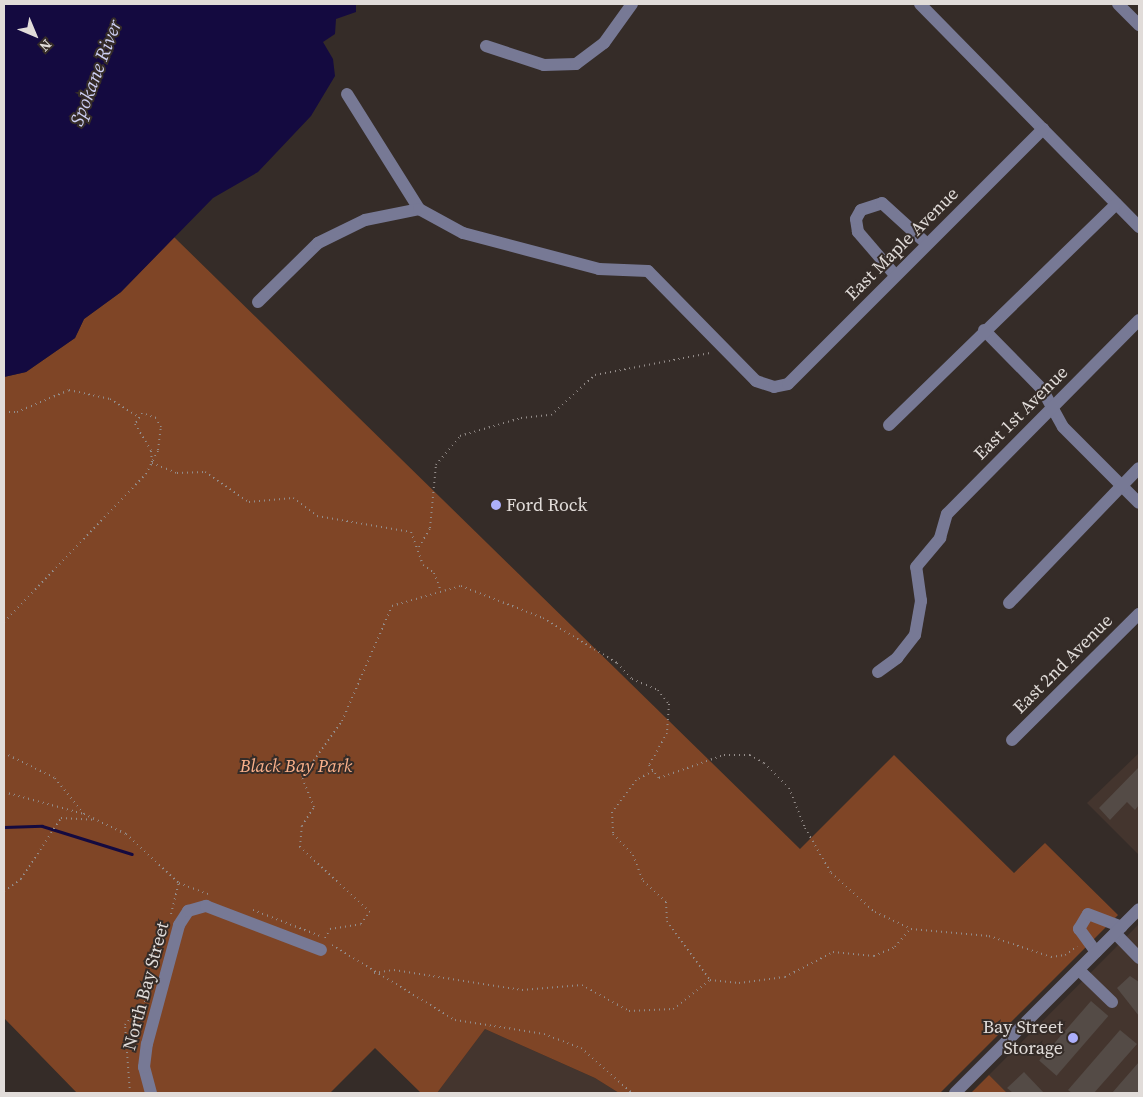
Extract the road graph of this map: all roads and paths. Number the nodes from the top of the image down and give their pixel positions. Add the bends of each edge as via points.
1 (632, 4) edge
2 (920, 4) edge
3 (1118, 4) edge
4 (1139, 25) edge
5 (486, 46) dead end
6 (347, 94) dead end
7 (1043, 129) junction
8 (1116, 204) junction
9 (419, 209) junction
10 (1139, 227) edge
11 (926, 243) junction
12 (895, 275) junction
13 (258, 302) dead end
14 (1139, 320) edge
15 (984, 330) junction
16 (724, 349) junction
17 (1052, 406) junction
18 (4, 412) edge
19 (137, 416) junction
20 (889, 425) dead end
21 (152, 462) junction
22 (1139, 468) edge
23 (1122, 486) junction
24 (1139, 503) edge
25 (419, 547) junction
26 (441, 591) junction
27 (1010, 603) dead end
28 (1139, 614) edge
29 (4, 622) edge
30 (878, 672) dead end
31 (1012, 740) dead end
32 (4, 753) edge
33 (653, 771) junction
34 (4, 792) edge
35 (84, 814) junction
36 (94, 820) junction
37 (178, 883) junction
38 (4, 891) edge
39 (214, 896) dead end
40 (250, 909) dead end
41 (1139, 909) edge
42 (169, 921) dead end
43 (911, 929) junction
44 (1118, 930) junction
45 (1085, 940) junction
46 (323, 944) junction
47 (1096, 952) junction
48 (1139, 958) edge
49 (1079, 970) junction
50 (374, 973) junction
51 (710, 980) junction
52 (149, 995) dead end
53 (1112, 1002) dead end
54 (130, 1093) edge
55 (151, 1093) edge
56 (632, 1093) edge
57 (955, 1093) edge

1 - 5 street via 604,43 576,64 544,65
2 - 7 street
3 - 4 street
6 - 9 street
7 - 8 street
7 - 11 street, East Maple Avenue
8 - 10 street
8 - 15 street
9 - 13 street via 365,220 318,242
9 - 16 street via 463,233 576,264 648,271
11 - 12 street, East Maple Avenue
11 - 12 street via 882,203 861,210 856,219 858,232
12 - 16 street, East Maple Avenue via 788,384 774,387 756,381
14 - 17 street, East 1st Avenue
15 - 17 street via 1042,389
15 - 20 street
16 - 25 path via 595,375 551,415 521,418 460,436 436,465 430,528
17 - 23 street via 1063,427
17 - 30 street, East 1st Avenue via 947,514 940,538 916,567 921,601 914,635 897,658
18 - 19 path via 17,412 68,390 110,399
19 - 21 path via 135,424 151,451
19 - 21 path via 153,416 161,427 162,438
21 - 25 path via 177,473 205,472 249,502 293,498 317,516 411,532
21 - 29 path via 137,485
22 - 23 street
23 - 24 street
23 - 27 street
25 - 26 path via 422,565 434,573
26 - 33 path via 461,586 543,618 618,663 632,679 658,690 669,704 667,733 649,765
26 - 46 path via 392,606 342,720 302,777 314,807 302,826 300,847 370,912 361,924 330,929
28 - 31 street, East 2nd Avenue
32 - 35 path via 55,778
33 - 43 path via 659,778 667,778 684,766 724,755 750,754 789,788 805,828 831,873 875,912
33 - 51 path via 636,780 612,812 613,834 633,855 643,881 666,902 667,921
34 - 35 path
35 - 36 path
36 - 37 path via 138,843
36 - 38 path via 66,816 58,821 21,879
37 - 39 path
37 - 42 path
40 - 46 path
41 - 44 street
43 - 45 path via 989,936 1052,957 1065,956
43 - 51 path via 895,947 874,956 833,952 785,977 739,983
44 - 45 street via 1088,914 1079,929
44 - 47 street
44 - 48 street
45 - 47 street
46 - 50 path
46 - 55 street, North Bay Street via 206,906 188,911 179,926 147,1044 144,1068
47 - 49 street
49 - 53 street
49 - 57 street
50 - 51 path via 394,970 522,990 582,985 629,1011 673,1009
50 - 56 path via 455,1020 544,1034 581,1048
52 - 54 path via 125,1025

